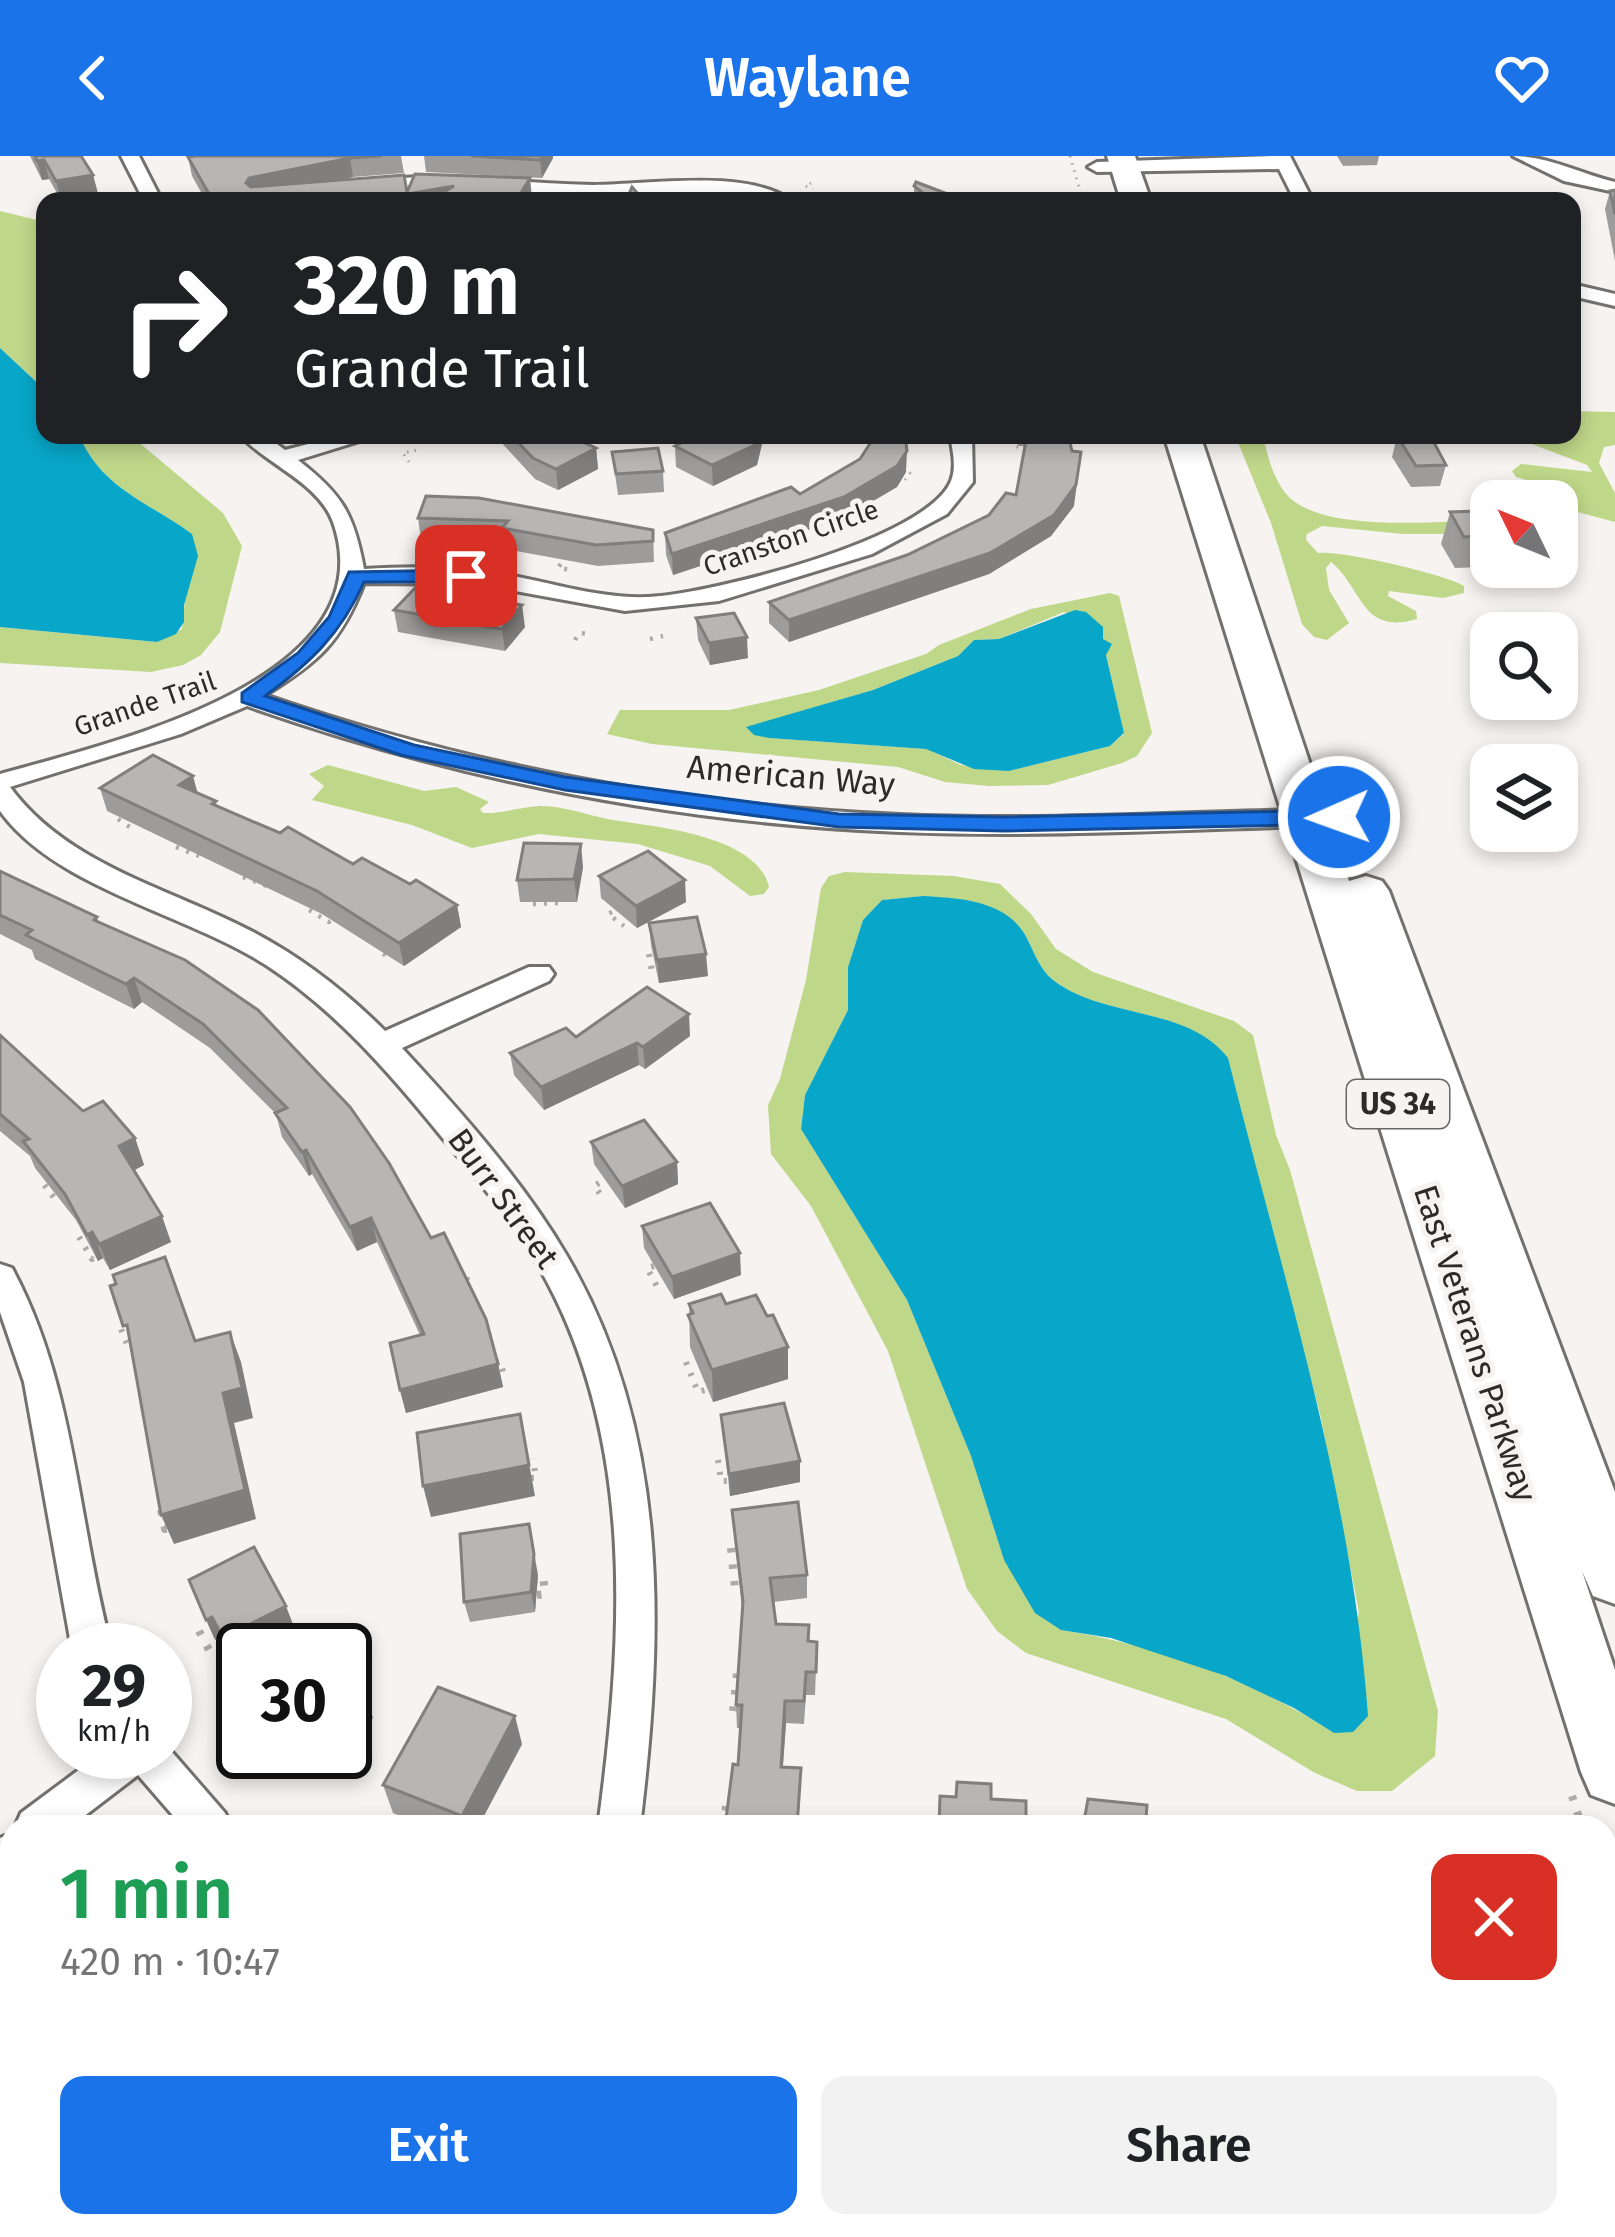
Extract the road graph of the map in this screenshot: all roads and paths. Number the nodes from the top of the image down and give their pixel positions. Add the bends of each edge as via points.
1 (130, 156) edge
2 (1522, 156) edge
3 (1282, 160) edge
4 (1109, 162) edge
5 (1615, 187) edge
6 (339, 189) edge
7 (148, 192) edge
8 (554, 192) edge
9 (629, 192) edge
10 (755, 192) edge
11 (1107, 192) edge
12 (1130, 192) edge
13 (1299, 192) edge
14 (1581, 292) edge
15 (1615, 300) edge
16 (262, 444) edge
17 (334, 444) edge
18 (963, 444) edge
19 (1016, 444) edge
20 (1185, 444) edge
21 (1219, 444) edge
22 (1033, 447) edge
23 (417, 450) dead end
24 (280, 458) junction
25 (410, 462) dead end
26 (906, 472) edge
27 (905, 480) dead end
28 (873, 503) dead end
29 (863, 507) dead end
30 (805, 532) dead end
31 (795, 536) dead end
32 (505, 540) edge
33 (436, 543) dead end
34 (449, 544) dead end
35 (570, 553) edge
36 (509, 558) dead end
37 (573, 570) dead end
38 (356, 576) junction
39 (590, 634) dead end
40 (663, 636) dead end
41 (650, 639) dead end
42 (575, 640) dead end
43 (250, 698) junction
44 (0, 782) edge
45 (0, 792) edge
46 (1322, 817) junction
47 (118, 819) dead end
48 (134, 830) dead end
49 (176, 847) dead end
50 (199, 856) dead end
51 (243, 877) dead end
52 (267, 886) edge
53 (558, 903) dead end
54 (533, 904) dead end
55 (309, 910) dead end
56 (612, 912) dead end
57 (339, 915) edge
58 (624, 926) dead end
59 (384, 953) edge
60 (649, 954) edge
61 (391, 961) dead end
62 (657, 972) edge
63 (538, 974) dead end
64 (384, 1043) junction
65 (49, 1178) edge
66 (599, 1183) dead end
67 (601, 1195) dead end
68 (55, 1199) edge
69 (79, 1237) edge
70 (96, 1257) edge
71 (654, 1266) edge
72 (458, 1276) edge
73 (0, 1277) edge
74 (470, 1286) edge
75 (659, 1290) dead end
76 (124, 1322) edge
77 (127, 1345) edge
78 (496, 1362) edge
79 (686, 1362) dead end
80 (504, 1375) dead end
81 (708, 1389) edge
82 (533, 1460) edge
83 (718, 1460) dead end
84 (531, 1478) edge
85 (727, 1481) edge
86 (160, 1499) edge
87 (172, 1527) edge
88 (731, 1547) edge
89 (543, 1574) dead end
90 (1615, 1576) edge
91 (740, 1588) edge
92 (536, 1595) edge
93 (84, 1623) edge
94 (199, 1631) edge
95 (216, 1646) edge
96 (741, 1674) edge
97 (733, 1711) edge
98 (1615, 1772) edge
99 (103, 1779) edge
100 (166, 1779) edge
101 (726, 1805) edge
102 (53, 1815) edge
103 (199, 1815) edge
104 (621, 1815) edge
105 (725, 1815) edge

1 - 7 street
2 - 5 street
3 - 4 street
3 - 13 street
4 - 11 main road
4 - 12 main road
6 - 8 street via 432,182
9 - 10 street
14 - 15 street
16 - 24 street
17 - 24 street
18 - 38 street, Cranston Circle via 961,486 937,513 722,596 641,604 477,577
19 - 22 path
20 - 46 main road, East Veterans Parkway / US 34
21 - 46 main road, East Veterans Parkway / US 34 via 1298,672
23 - 25 path via 403,453
24 - 38 street via 344,522
26 - 27 path
28 - 29 path
30 - 31 path
32 - 36 path via 493,554
33 - 34 path
35 - 37 path via 558,568
38 - 43 street, Grande Trail via 338,619 305,657
39 - 42 path
40 - 41 path
43 - 44 street, Grande Trail via 178,729
43 - 46 street, American Way via 409,750 565,783 839,820
45 - 64 street, Burr Street via 37,836 258,947
46 - 90 main road, East Veterans Parkway / US 34
46 - 98 main road, East Veterans Parkway / US 34
47 - 48 path
49 - 50 path
51 - 52 path
53 - 54 path
55 - 57 path via 329,922
56 - 58 path
59 - 61 path
60 - 62 path
63 - 64 street
64 - 104 street, Burr Street via 530,1226 604,1374 632,1493 640,1637
65 - 68 path via 42,1182
66 - 67 path
69 - 70 path
71 - 75 path via 647,1268
72 - 74 path
73 - 93 street via 33,1353
76 - 77 path
78 - 80 path
79 - 81 path via 698,1392
82 - 84 path
83 - 85 path
86 - 87 path via 165,1529
88 - 91 path
89 - 92 path via 544,1594
94 - 95 path via 209,1650
96 - 97 path
99 - 102 street
100 - 103 street
101 - 105 path

